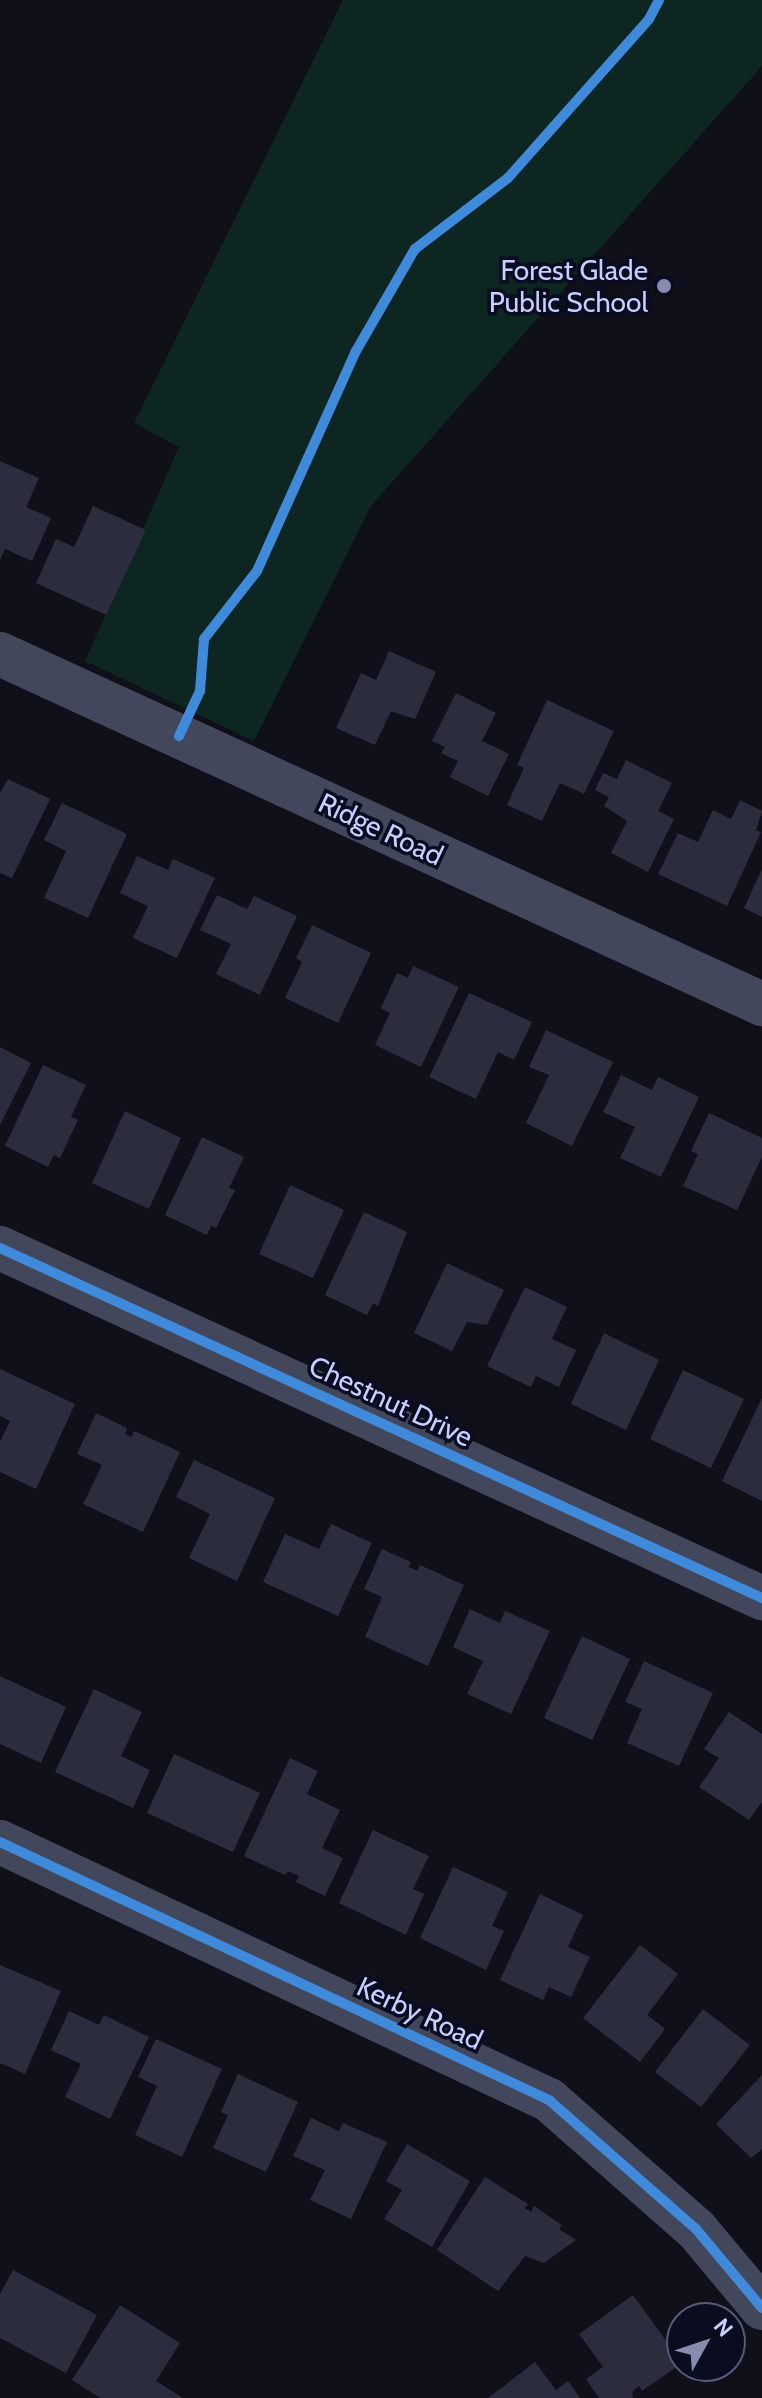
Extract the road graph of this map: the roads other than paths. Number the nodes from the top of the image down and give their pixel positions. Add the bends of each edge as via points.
1 (0, 654) edge
2 (762, 1004) edge
3 (0, 1248) edge
4 (762, 1598) edge
5 (0, 1842) edge
6 (762, 2308) edge

1 - 2 street, Ridge Road
3 - 4 street, Chestnut Drive
5 - 6 street, Kerby Road via 549,2100 696,2229

